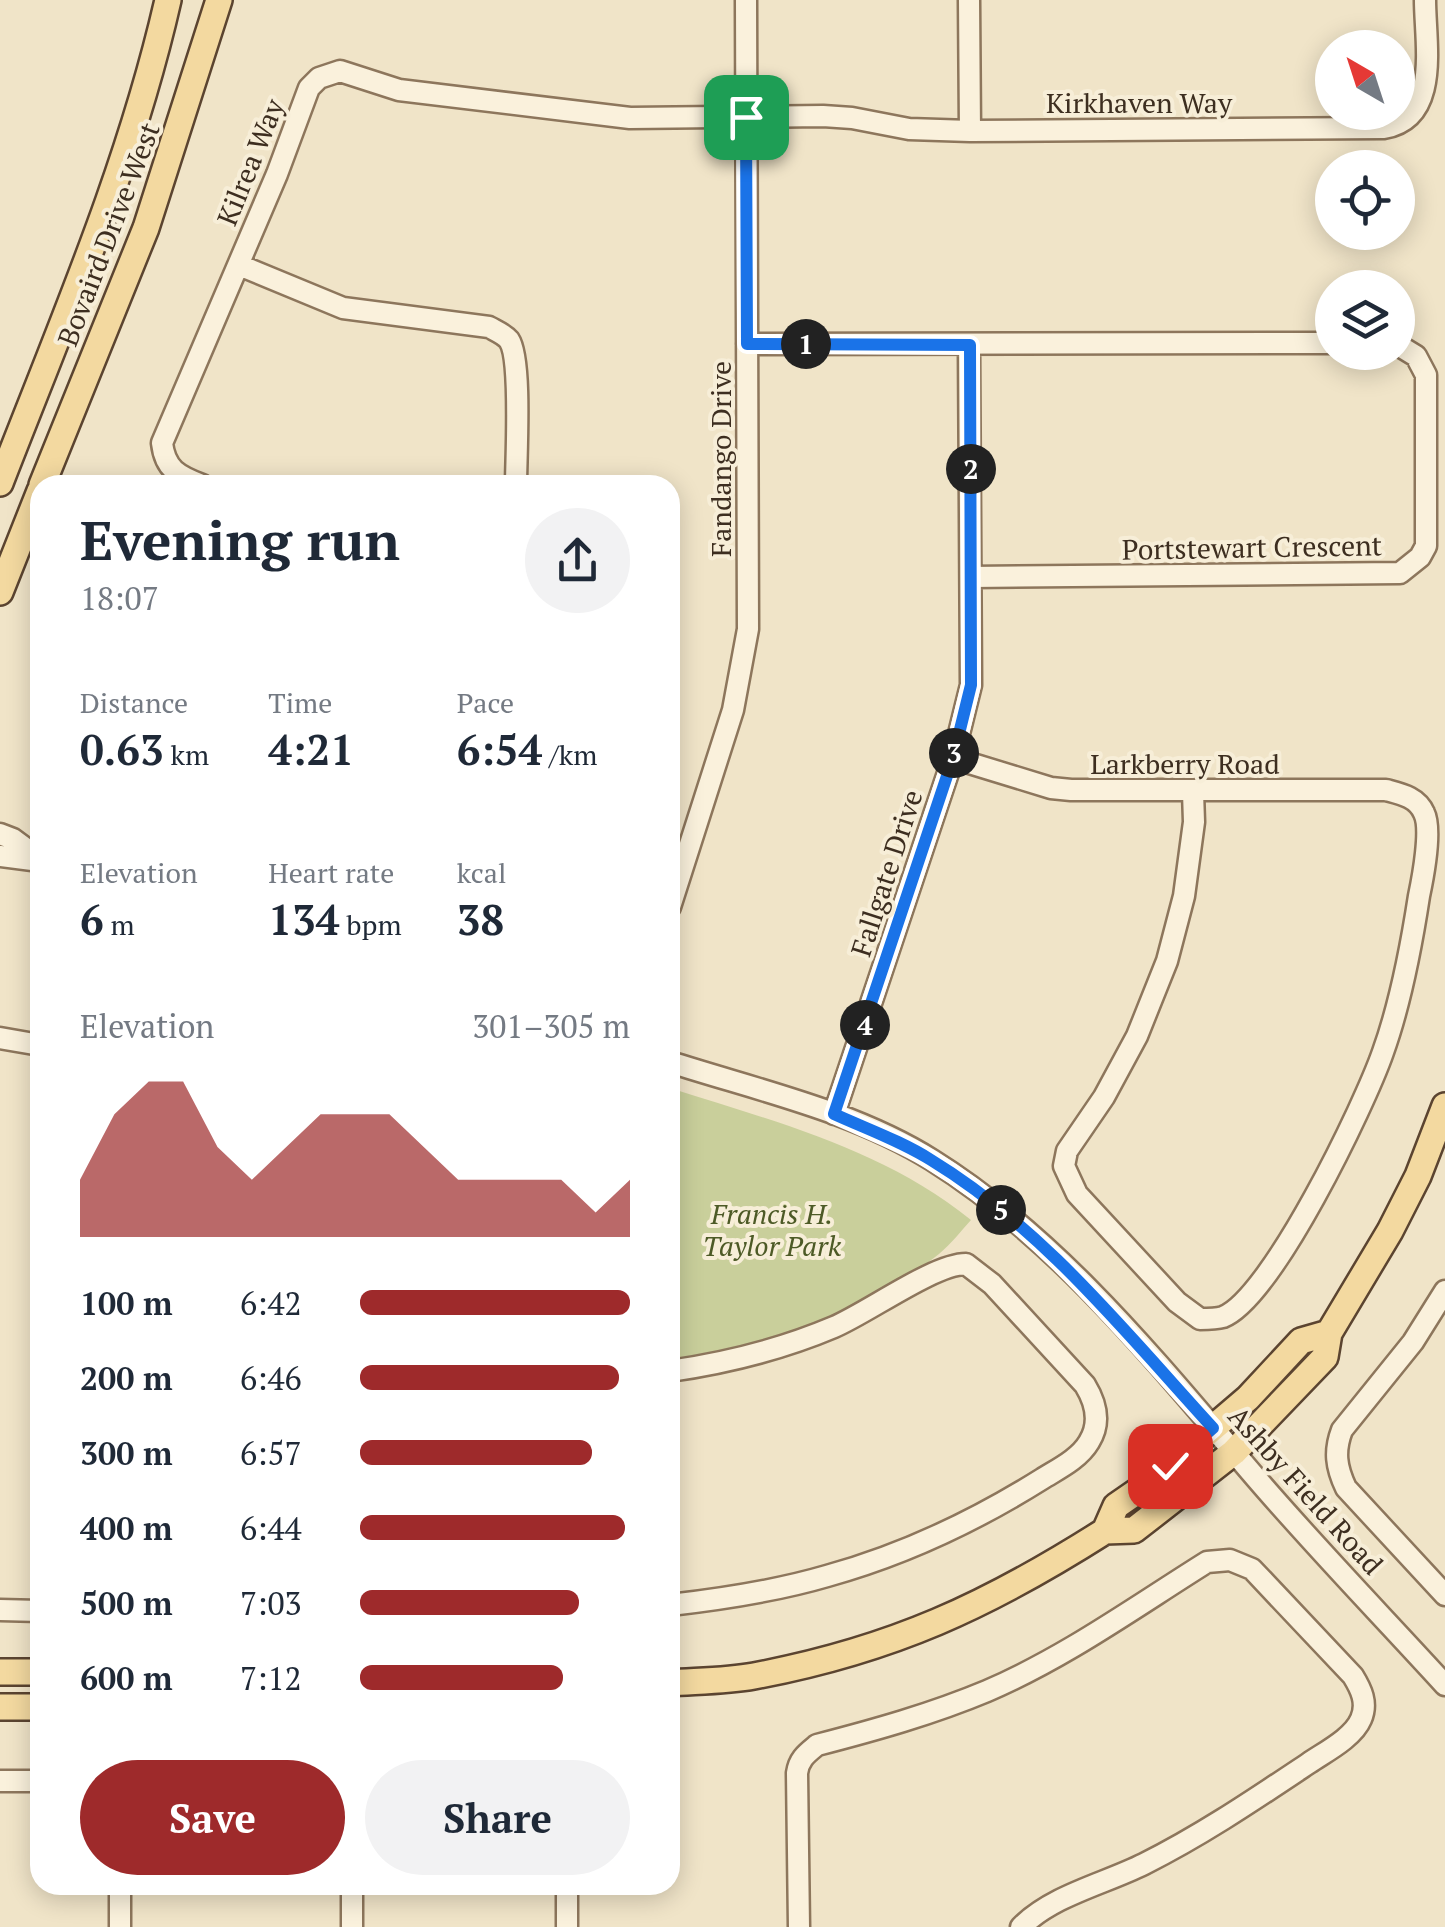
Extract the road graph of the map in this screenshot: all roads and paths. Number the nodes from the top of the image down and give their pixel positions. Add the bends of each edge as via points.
1 (168, 0) edge
2 (219, 0) edge
3 (746, 0) edge
4 (970, 0) edge
5 (1425, 0) edge
6 (746, 117) junction
7 (970, 131) junction
8 (238, 265) junction
9 (1315, 343) edge
10 (747, 344) junction
11 (970, 345) junction
12 (1415, 355) edge
13 (46, 475) edge
14 (178, 475) edge
15 (516, 475) edge
16 (0, 483) edge
17 (30, 516) edge
18 (972, 578) junction
19 (0, 592) edge
20 (953, 758) junction
21 (1193, 792) junction
22 (0, 834) edge
23 (30, 851) edge
24 (0, 856) edge
25 (30, 858) edge
26 (680, 876) edge
27 (0, 1038) edge
28 (30, 1043) edge
29 (680, 1065) edge
30 (1445, 1106) edge
31 (834, 1114) junction
32 (1445, 1291) edge
33 (1329, 1333) junction
34 (680, 1368) edge
35 (1213, 1428) junction
36 (1234, 1452) junction
37 (1105, 1531) junction
38 (1445, 1595) edge
39 (680, 1604) edge
40 (0, 1610) edge
41 (30, 1611) edge
42 (0, 1672) edge
43 (30, 1672) edge
44 (680, 1683) edge
45 (1445, 1686) edge
46 (0, 1707) edge
47 (30, 1707) edge
48 (0, 1781) edge
49 (30, 1781) edge
50 (120, 1895) edge
51 (352, 1895) edge
52 (567, 1895) edge
53 (120, 1927) edge
54 (352, 1927) edge
55 (567, 1927) edge
56 (799, 1927) edge
57 (1021, 1927) edge

1 - 16 main road, Bovaird Drive West via 120,172
2 - 13 main road, Bovaird Drive West via 146,228
3 - 6 street, Fandango Drive
4 - 7 street
5 - 7 street, Kirkhaven Way via 1424,95 1396,126
6 - 7 street, Kirkhaven Way via 852,118
6 - 8 street, Kilrea Way via 630,118 480,102 398,90 340,72 309,88
6 - 10 street, Fandango Drive
8 - 14 street, Kilrea Way via 162,443
8 - 15 street via 344,308 500,332 516,367
9 - 11 street
10 - 11 street
10 - 26 street, Fandango Drive via 748,628 733,710
11 - 18 street, Fallgate Drive
12 - 18 street, Portstewart Crescent via 1426,375 1426,543 1400,573
17 - 19 main road, Bovaird Drive West
18 - 20 street, Fallgate Drive via 971,685
20 - 21 street, Larkberry Road via 1051,788
20 - 31 street, Fallgate Drive
21 - 21 street, Larkberry Road via 1184,896 1167,961 1137,1036 1066,1151 1064,1166 1076,1194 1200,1319 1223,1317 1262,1278 1316,1196 1369,1089 1395,1014 1417,912 1426,820 1418,804 1386,790
22 - 23 street
24 - 25 street
27 - 28 street
29 - 31 street, Ashby Field Road
30 - 33 main road via 1390,1231
31 - 35 street, Ashby Field Road via 931,1160 1006,1214 1104,1308
32 - 38 street via 1336,1445 1346,1488
33 - 35 main road via 1300,1341
33 - 36 main road via 1325,1357
34 - 39 street via 785,1345 860,1315 939,1269 966,1264 1085,1385 1096,1415 1082,1452 1008,1500 931,1538 811,1581
35 - 36 street, Ashby Field Road
35 - 37 main road via 1116,1506
36 - 37 main road via 1134,1530
36 - 45 street, Ashby Field Road
37 - 44 main road via 984,1602 909,1635 750,1677
40 - 41 street
42 - 43 main road
46 - 47 main road
48 - 49 street
50 - 53 street
51 - 54 street
52 - 55 street
56 - 57 street via 801,1758 817,1746 988,1690 1089,1638 1207,1562 1230,1560 1252,1569 1353,1676 1364,1697 1361,1720 1320,1756 1209,1829 1038,1912

